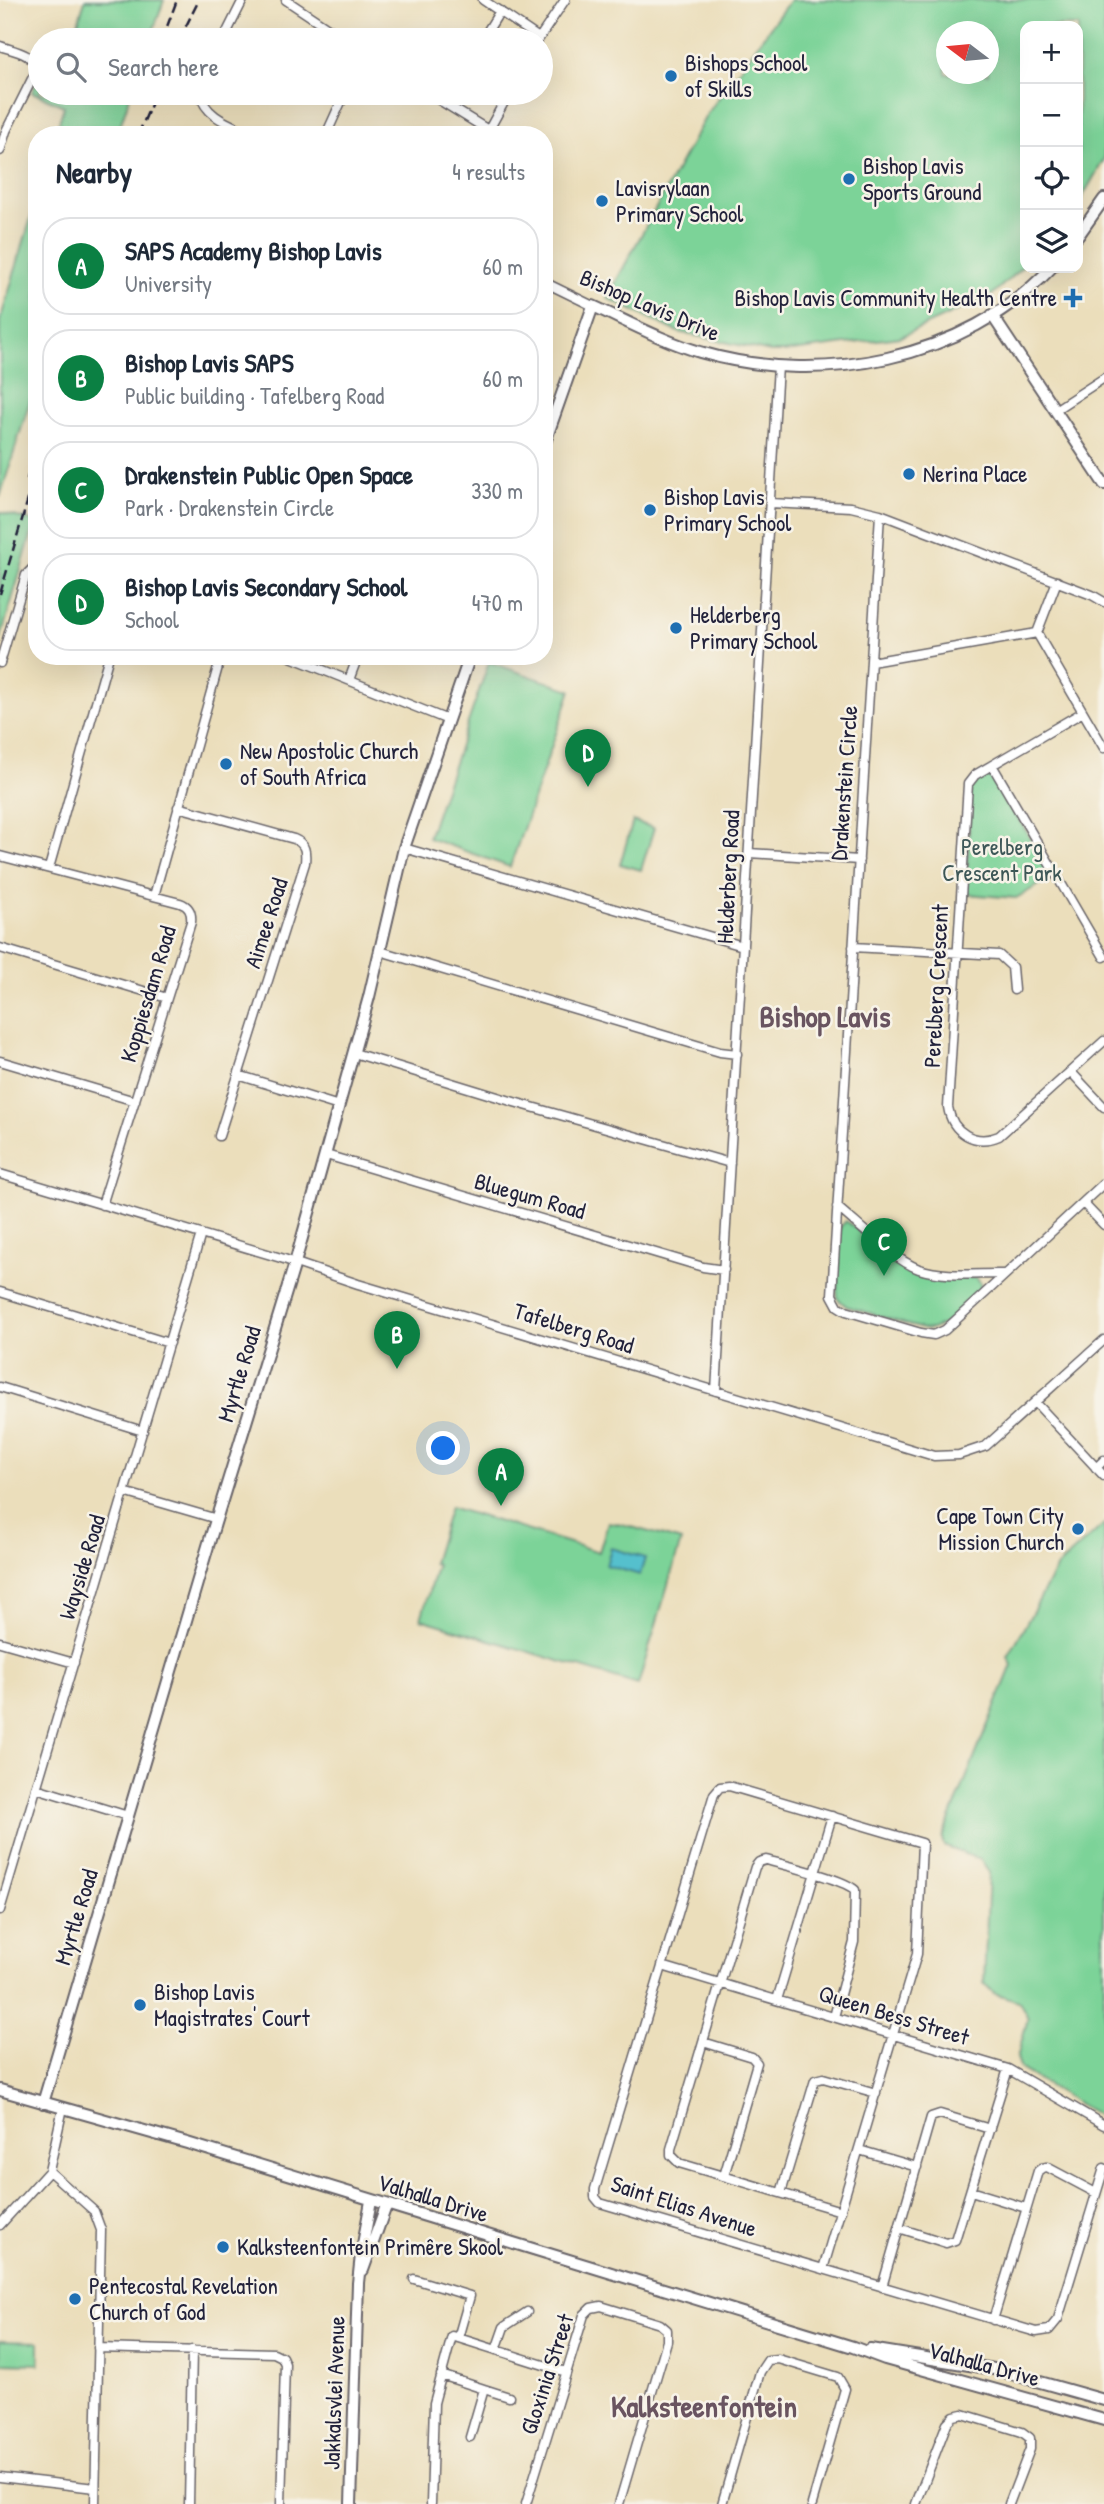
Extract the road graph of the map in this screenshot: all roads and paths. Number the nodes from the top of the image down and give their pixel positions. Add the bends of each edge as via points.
1 (243, 0) edge
2 (286, 0) edge
3 (484, 0) edge
4 (565, 0) edge
5 (500, 11) junction
6 (229, 28) edge
7 (328, 28) edge
8 (489, 28) edge
9 (524, 28) edge
10 (546, 28) edge
11 (0, 46) edge
12 (28, 56) edge
13 (28, 90) edge
14 (204, 105) edge
15 (340, 105) edge
16 (446, 105) edge
17 (502, 105) edge
18 (235, 126) edge
19 (330, 126) edge
20 (477, 126) edge
21 (491, 126) edge
22 (0, 150) edge
23 (1104, 199) edge
24 (1083, 229) edge
25 (1045, 273) edge
26 (553, 286) edge
27 (593, 306) junction
28 (992, 315) junction
29 (778, 366) junction
30 (1104, 378) edge
31 (1055, 410) junction
32 (553, 419) edge
33 (1104, 484) edge
34 (770, 503) junction
35 (880, 514) junction
36 (28, 573) edge
37 (1057, 581) junction
38 (1104, 602) edge
39 (1037, 633) junction
40 (871, 662) junction
41 (0, 663) edge
42 (106, 665) edge
43 (218, 665) edge
44 (311, 665) edge
45 (355, 665) edge
46 (467, 665) edge
47 (349, 680) junction
48 (1083, 712) junction
49 (448, 720) junction
50 (1104, 748) edge
51 (992, 765) junction
52 (178, 807) junction
53 (404, 848) junction
54 (749, 853) junction
55 (0, 856) edge
56 (859, 860) junction
57 (49, 868) junction
58 (154, 896) junction
59 (743, 946) junction
60 (853, 947) junction
61 (0, 948) edge
62 (380, 951) junction
63 (957, 954) junction
64 (1104, 957) edge
65 (1014, 990) dead end
66 (167, 998) junction
67 (1104, 1041) edge
68 (354, 1053) junction
69 (737, 1054) junction
70 (0, 1060) edge
71 (1071, 1072) junction
72 (238, 1075) junction
73 (135, 1101) junction
74 (339, 1106) junction
75 (1104, 1107) edge
76 (219, 1136) dead end
77 (326, 1155) junction
78 (730, 1163) junction
79 (0, 1174) edge
80 (1104, 1183) edge
81 (1083, 1203) junction
82 (102, 1205) junction
83 (837, 1207) junction
84 (1104, 1225) edge
85 (201, 1234) junction
86 (295, 1264) junction
87 (724, 1270) junction
88 (1006, 1274) junction
89 (0, 1292) edge
90 (1104, 1340) edge
91 (169, 1343) junction
92 (0, 1387) edge
93 (716, 1391) junction
94 (1036, 1403) junction
95 (143, 1431) junction
96 (1104, 1460) edge
97 (1096, 1468) junction
98 (1104, 1476) edge
99 (124, 1492) junction
100 (217, 1519) junction
101 (0, 1642) edge
102 (74, 1663) junction
103 (36, 1788) junction
104 (128, 1816) junction
105 (832, 1816) junction
106 (814, 1874) junction
107 (0, 1910) edge
108 (662, 1966) junction
109 (721, 1983) junction
110 (777, 2000) junction
111 (834, 2017) junction
112 (893, 2035) junction
113 (703, 2042) junction
114 (1009, 2069) junction
115 (0, 2090) edge
116 (876, 2093) junction
117 (43, 2103) junction
118 (63, 2108) junction
119 (1104, 2126) edge
120 (990, 2129) junction
121 (859, 2150) junction
122 (917, 2167) junction
123 (1104, 2168) edge
124 (49, 2171) junction
125 (724, 2176) junction
126 (971, 2191) junction
127 (781, 2193) junction
128 (1096, 2193) junction
129 (371, 2201) junction
130 (386, 2206) junction
131 (1026, 2208) junction
132 (841, 2211) junction
133 (0, 2225) edge
134 (899, 2228) junction
135 (823, 2269) junction
136 (414, 2279) dead end
137 (358, 2283) junction
138 (882, 2287) junction
139 (527, 2312) dead end
140 (993, 2320) junction
141 (458, 2338) junction
142 (853, 2347) junction
143 (99, 2348) junction
144 (192, 2350) junction
145 (496, 2350) junction
146 (566, 2372) junction
147 (441, 2375) junction
148 (484, 2389) junction
149 (509, 2397) dead end
150 (1104, 2400) edge
151 (1104, 2420) edge
152 (470, 2437) dead end
153 (0, 2477) edge
154 (95, 2488) junction
155 (95, 2504) edge
156 (189, 2504) edge
157 (282, 2504) edge
158 (351, 2504) edge
159 (431, 2504) edge
160 (526, 2504) edge
161 (619, 2504) edge
162 (722, 2504) edge
163 (812, 2504) edge
164 (916, 2504) edge
165 (1009, 2504) edge

1 - 6 street
2 - 7 street
3 - 5 street
4 - 10 street
5 - 8 street
5 - 9 street
11 - 12 street
13 - 22 street
14 - 18 street
15 - 19 street
16 - 20 street
17 - 21 street
23 - 24 street
25 - 28 street, Bishop Lavis Drive
26 - 27 street, Bishop Lavis Drive
27 - 29 street, Bishop Lavis Drive via 699,352
27 - 32 street
28 - 29 street, Bishop Lavis Drive via 911,352 838,367
28 - 31 street
29 - 34 street, Helderberg Road
30 - 31 street
31 - 33 street
34 - 35 street via 851,507
34 - 54 street, Helderberg Road
35 - 37 street
35 - 40 street, Drakenstein Circle
36 - 41 street
37 - 38 street
37 - 39 street
39 - 40 street
39 - 48 street
40 - 56 street, Drakenstein Circle
42 - 57 street
43 - 52 street, Koppiesdam Road
44 - 47 street
45 - 47 street
46 - 49 street, Myrtle Road
47 - 49 street
48 - 50 street
48 - 51 street, Perelberg Crescent
49 - 53 street, Myrtle Road
51 - 63 street, Perelberg Crescent via 968,784
51 - 64 street
52 - 58 street, Koppiesdam Road
52 - 72 street, Aimee Road via 294,839 306,853
53 - 59 street
53 - 62 street, Myrtle Road
54 - 56 street
54 - 59 street, Helderberg Road
55 - 57 street
56 - 60 street, Drakenstein Circle
57 - 58 street
58 - 66 street, Koppiesdam Road via 183,904 192,917
59 - 69 street, Helderberg Road
60 - 63 street
60 - 83 street, Drakenstein Circle
61 - 66 street
62 - 68 street, Myrtle Road
62 - 69 street
63 - 65 street via 1003,957 1012,967
63 - 71 street, Perelberg Crescent via 948,1107 956,1127 980,1140 999,1136
66 - 73 street, Koppiesdam Road
67 - 71 street, Perelberg Crescent
68 - 74 street, Myrtle Road
68 - 78 street
69 - 78 street, Helderberg Road
70 - 73 street
71 - 75 street
72 - 74 street
72 - 76 street, Aimee Road
73 - 82 street, Koppiesdam Road
74 - 77 street, Myrtle Road
77 - 86 street, Myrtle Road
77 - 87 street, Bluegum Road via 690,1264
78 - 87 street, Helderberg Road
79 - 82 street, Tafelberg Road
80 - 81 street, Drakenstein Circle
81 - 84 street
81 - 88 street, Drakenstein Circle
82 - 85 street, Tafelberg Road
83 - 88 street via 915,1268
83 - 88 street, Drakenstein Circle via 832,1295 846,1311 934,1335
85 - 86 street, Tafelberg Road
85 - 91 street, Wayside Road
86 - 93 street, Tafelberg Road
86 - 100 street, Myrtle Road
87 - 93 street, Helderberg Road
89 - 91 street
90 - 94 street, Tafelberg Road
91 - 95 street, Wayside Road
92 - 95 street
93 - 94 street, Tafelberg Road via 948,1456 986,1446
94 - 97 street
95 - 99 street, Wayside Road
96 - 97 street
97 - 98 street
99 - 100 street
99 - 102 street, Wayside Road
100 - 104 street, Myrtle Road
101 - 102 street
102 - 103 street, Wayside Road
103 - 104 street
103 - 107 street, Wayside Road
104 - 117 street, Myrtle Road
105 - 106 street
105 - 108 street, Saint Elias Avenue via 729,1786 718,1788
105 - 112 street, Saint Elias Avenue via 922,1843 917,1954
106 - 109 street via 766,1860 757,1864
106 - 110 street
106 - 111 street via 850,1885 856,1894 854,1942
108 - 109 street, Queen Bess Street
108 - 135 street, Saint Elias Avenue via 595,2197 600,2203
109 - 110 street, Queen Bess Street
109 - 113 street
110 - 111 street, Queen Bess Street
111 - 112 street, Queen Bess Street
112 - 114 street, Queen Bess Street
112 - 116 street
113 - 125 street via 672,2158
113 - 125 street via 752,2057 757,2063
114 - 119 street, Queen Bess Street
114 - 120 street
115 - 117 street, Valhalla Drive
116 - 121 street
116 - 127 street via 823,2078 815,2080
117 - 118 street, Valhalla Drive
118 - 124 street
118 - 129 street, Valhalla Drive
120 - 122 street via 934,2115
120 - 126 street
121 - 122 street
121 - 132 street
122 - 134 street
123 - 128 street, Saint Elias Avenue
124 - 133 street
124 - 143 street via 94,2211 99,2221
125 - 127 street
126 - 131 street
126 - 134 street via 953,2242
127 - 132 street
128 - 131 street via 1042,2168
128 - 140 street, Saint Elias Avenue via 1056,2324 1040,2333
129 - 130 street, Valhalla Drive
129 - 137 street, Jakkalsvlei Avenue
130 - 137 street, Jakkalsvlei Avenue
130 - 142 street, Valhalla Drive
131 - 140 street
132 - 135 street
134 - 138 street
135 - 138 street, Saint Elias Avenue
136 - 141 street via 470,2296
137 - 158 street, Jakkalsvlei Avenue
138 - 140 street, Saint Elias Avenue
139 - 145 street via 504,2327
141 - 145 street
141 - 147 street via 452,2336
142 - 150 street, Valhalla Drive via 994,2369
142 - 151 street, Valhalla Drive
143 - 144 street
143 - 154 street
144 - 156 street
144 - 157 street via 274,2353 284,2360
145 - 146 street
146 - 160 street, Gloxinia Street
146 - 161 street, Gloxinia Street via 584,2315 591,2308 612,2309 667,2330
147 - 148 street
147 - 159 street via 433,2415
148 - 149 street
148 - 152 street
153 - 154 street
154 - 155 street
162 - 163 street via 760,2372 774,2359 838,2377 845,2389
164 - 165 street via 947,2423 963,2414 1030,2438

